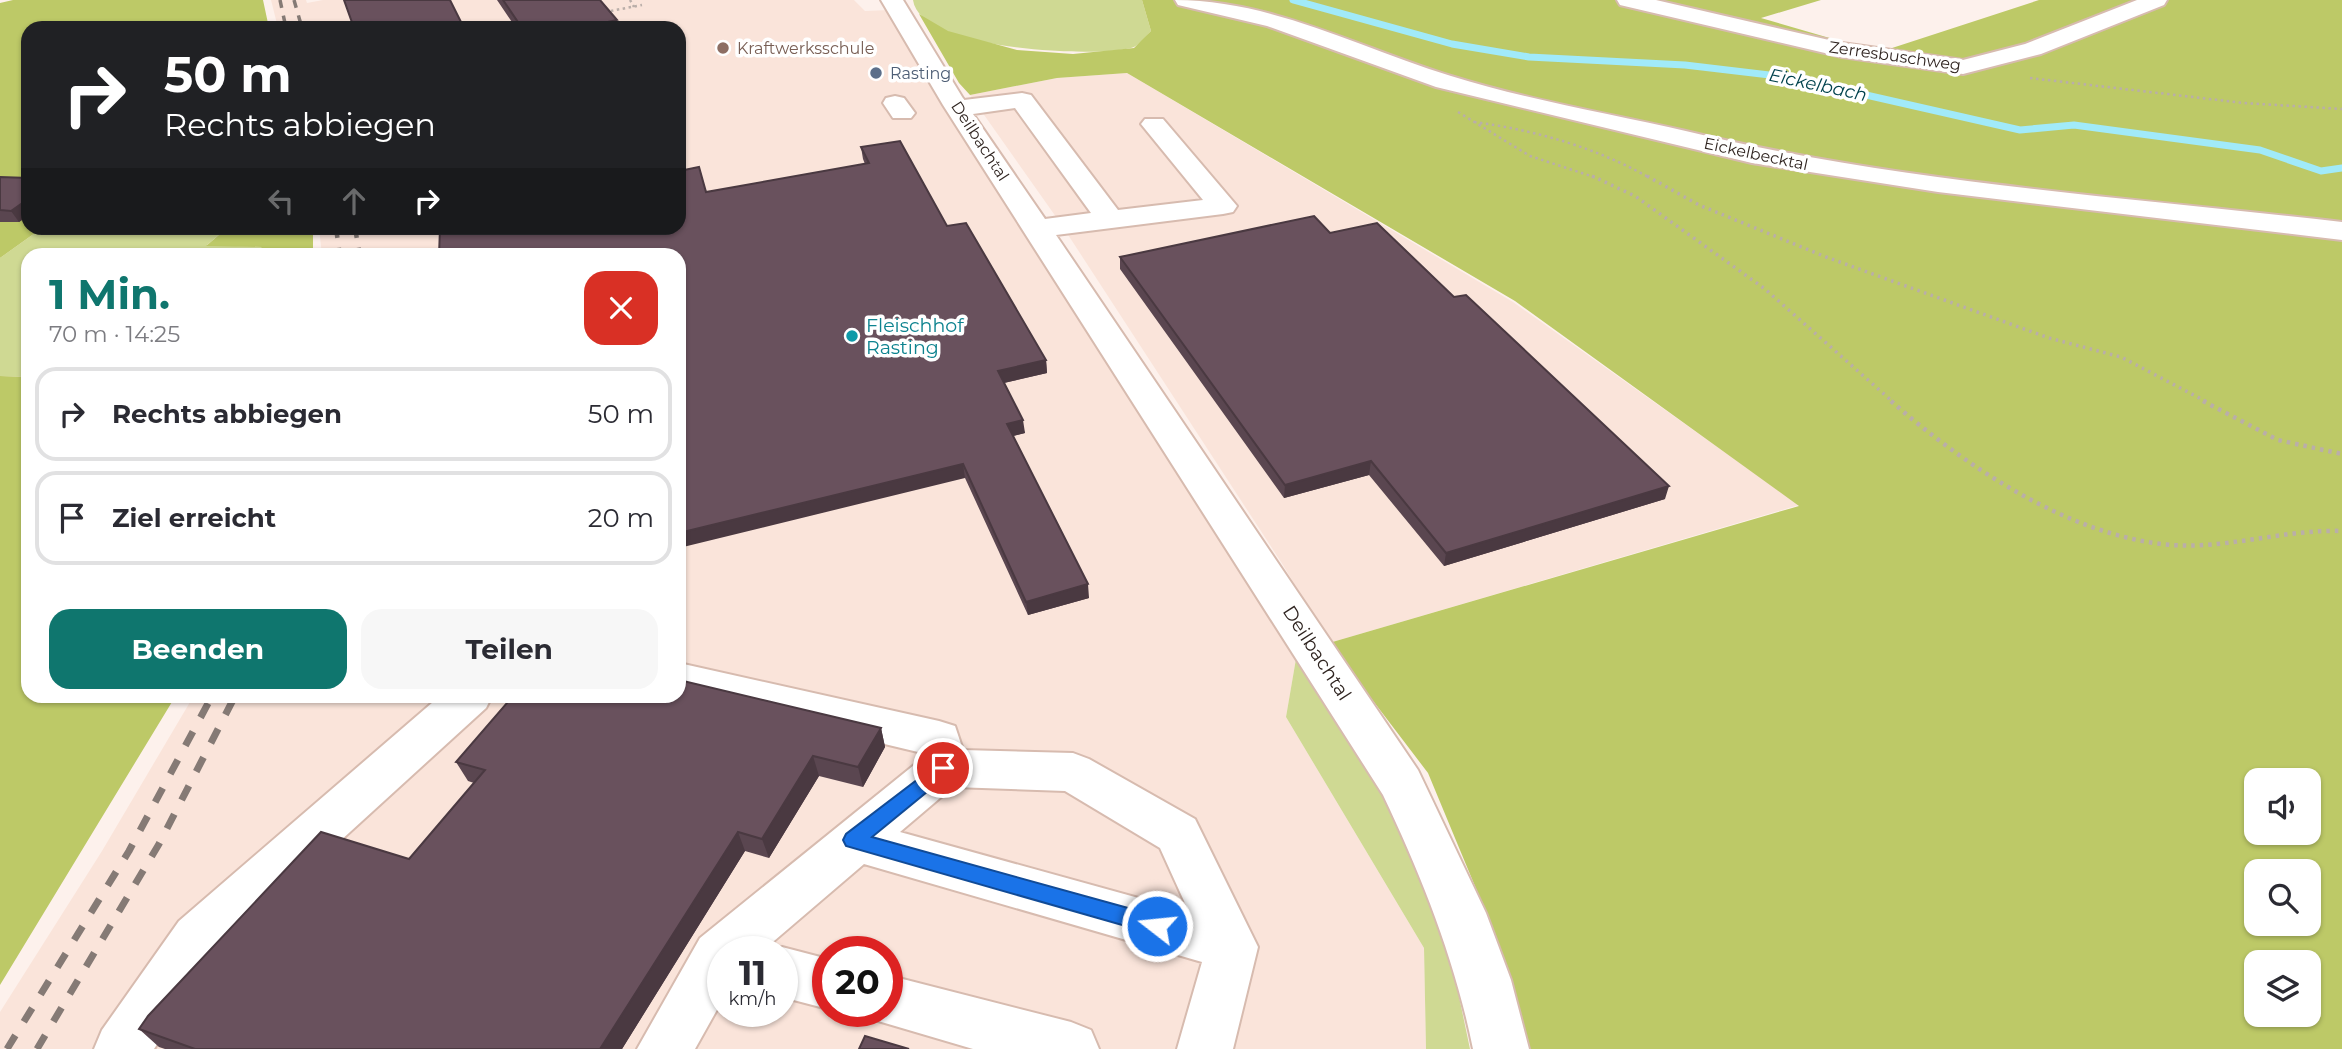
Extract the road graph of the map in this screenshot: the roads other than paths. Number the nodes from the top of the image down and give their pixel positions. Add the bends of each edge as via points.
1 (892, 0) edge
2 (1186, 0) edge
3 (1628, 0) edge
4 (2156, 0) edge
5 (958, 108) junction
6 (1154, 124) dead end
7 (1109, 218) junction
8 (1038, 228) junction
9 (2342, 231) edge
10 (686, 681) edge
11 (462, 703) edge
12 (943, 768) junction
13 (853, 840) junction
14 (743, 936) edge
15 (1232, 947) junction
16 (707, 979) edge
17 (903, 1004) edge
18 (122, 1049) edge
19 (665, 1049) edge
20 (1071, 1049) edge
21 (1205, 1049) edge
22 (1501, 1049) edge

1 - 5 street, Deilbachtal
2 - 9 street, Eickelbecktal via 1274,21 1445,82 1783,161 1938,184
3 - 4 street, Zerresbuschweg via 1842,50 1963,68 2033,49
5 - 7 street via 1021,100
5 - 8 street, Deilbachtal
6 - 7 street via 1223,206
7 - 8 street
8 - 22 street, Deilbachtal via 1401,784 1471,936
10 - 12 street via 939,739
11 - 18 street via 197,938
12 - 13 street
12 - 15 street via 1073,772 1178,834
13 - 14 street
13 - 15 street
15 - 21 street
16 - 19 street
17 - 20 street

